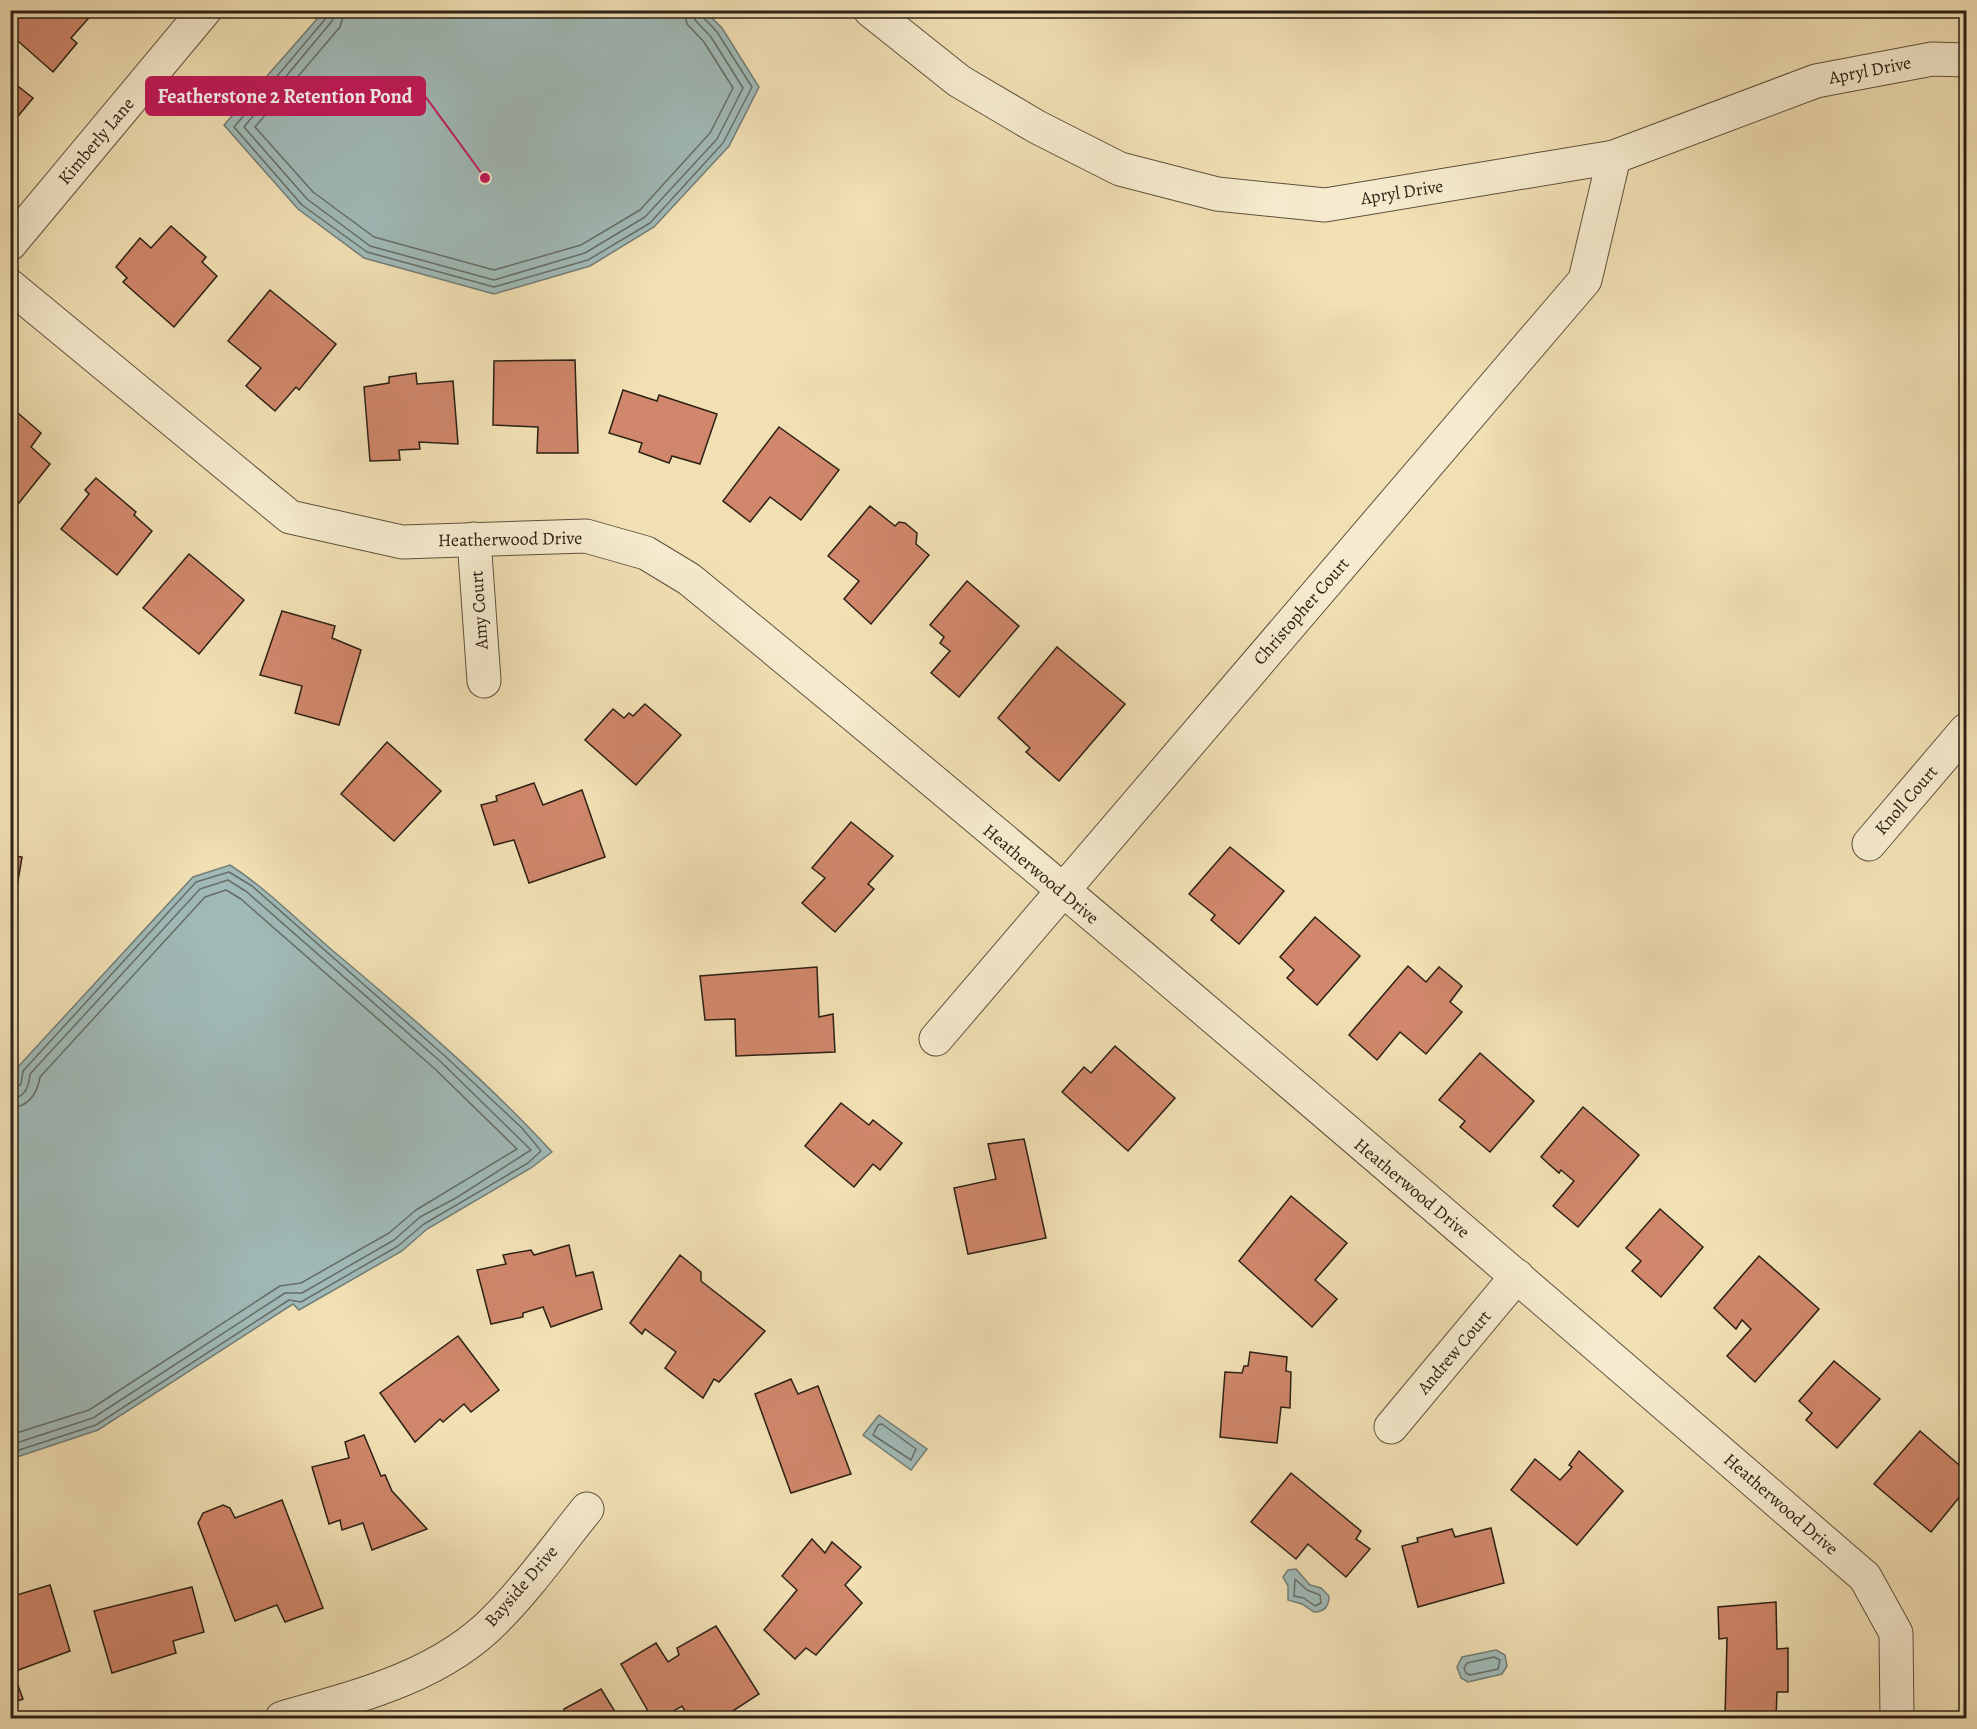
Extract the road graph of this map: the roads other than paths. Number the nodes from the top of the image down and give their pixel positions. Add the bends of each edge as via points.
1 (205, 10) edge
2 (870, 10) edge
3 (1966, 60) edge
4 (1614, 157) junction
5 (10, 244) edge
6 (10, 286) edge
7 (474, 539) junction
8 (484, 681) dead end
9 (1966, 730) edge
10 (1869, 844) dead end
11 (1062, 891) junction
12 (936, 1039) dead end
13 (1517, 1276) junction
14 (1391, 1427) dead end
15 (587, 1509) dead end
16 (282, 1719) edge
17 (1897, 1719) edge

1 - 5 street, Kimberly Lane
2 - 4 street, Apryl Drive via 959,81 1037,127 1120,169 1217,194 1325,205
3 - 4 street, Apryl Drive via 1932,59 1816,81
4 - 11 street, Christopher Court via 1585,280
6 - 7 street, Heatherwood Drive via 290,517 402,542
7 - 8 street, Amy Court
7 - 11 street, Heatherwood Drive via 586,536 646,553 714,600
9 - 10 street, Knoll Court
11 - 12 street, Christopher Court
11 - 13 street, Heatherwood Drive
13 - 14 street, Andrew Court
13 - 17 street, Heatherwood Drive via 1865,1577 1896,1633
15 - 16 street, Bayside Drive via 496,1620 453,1654 421,1672 358,1696

